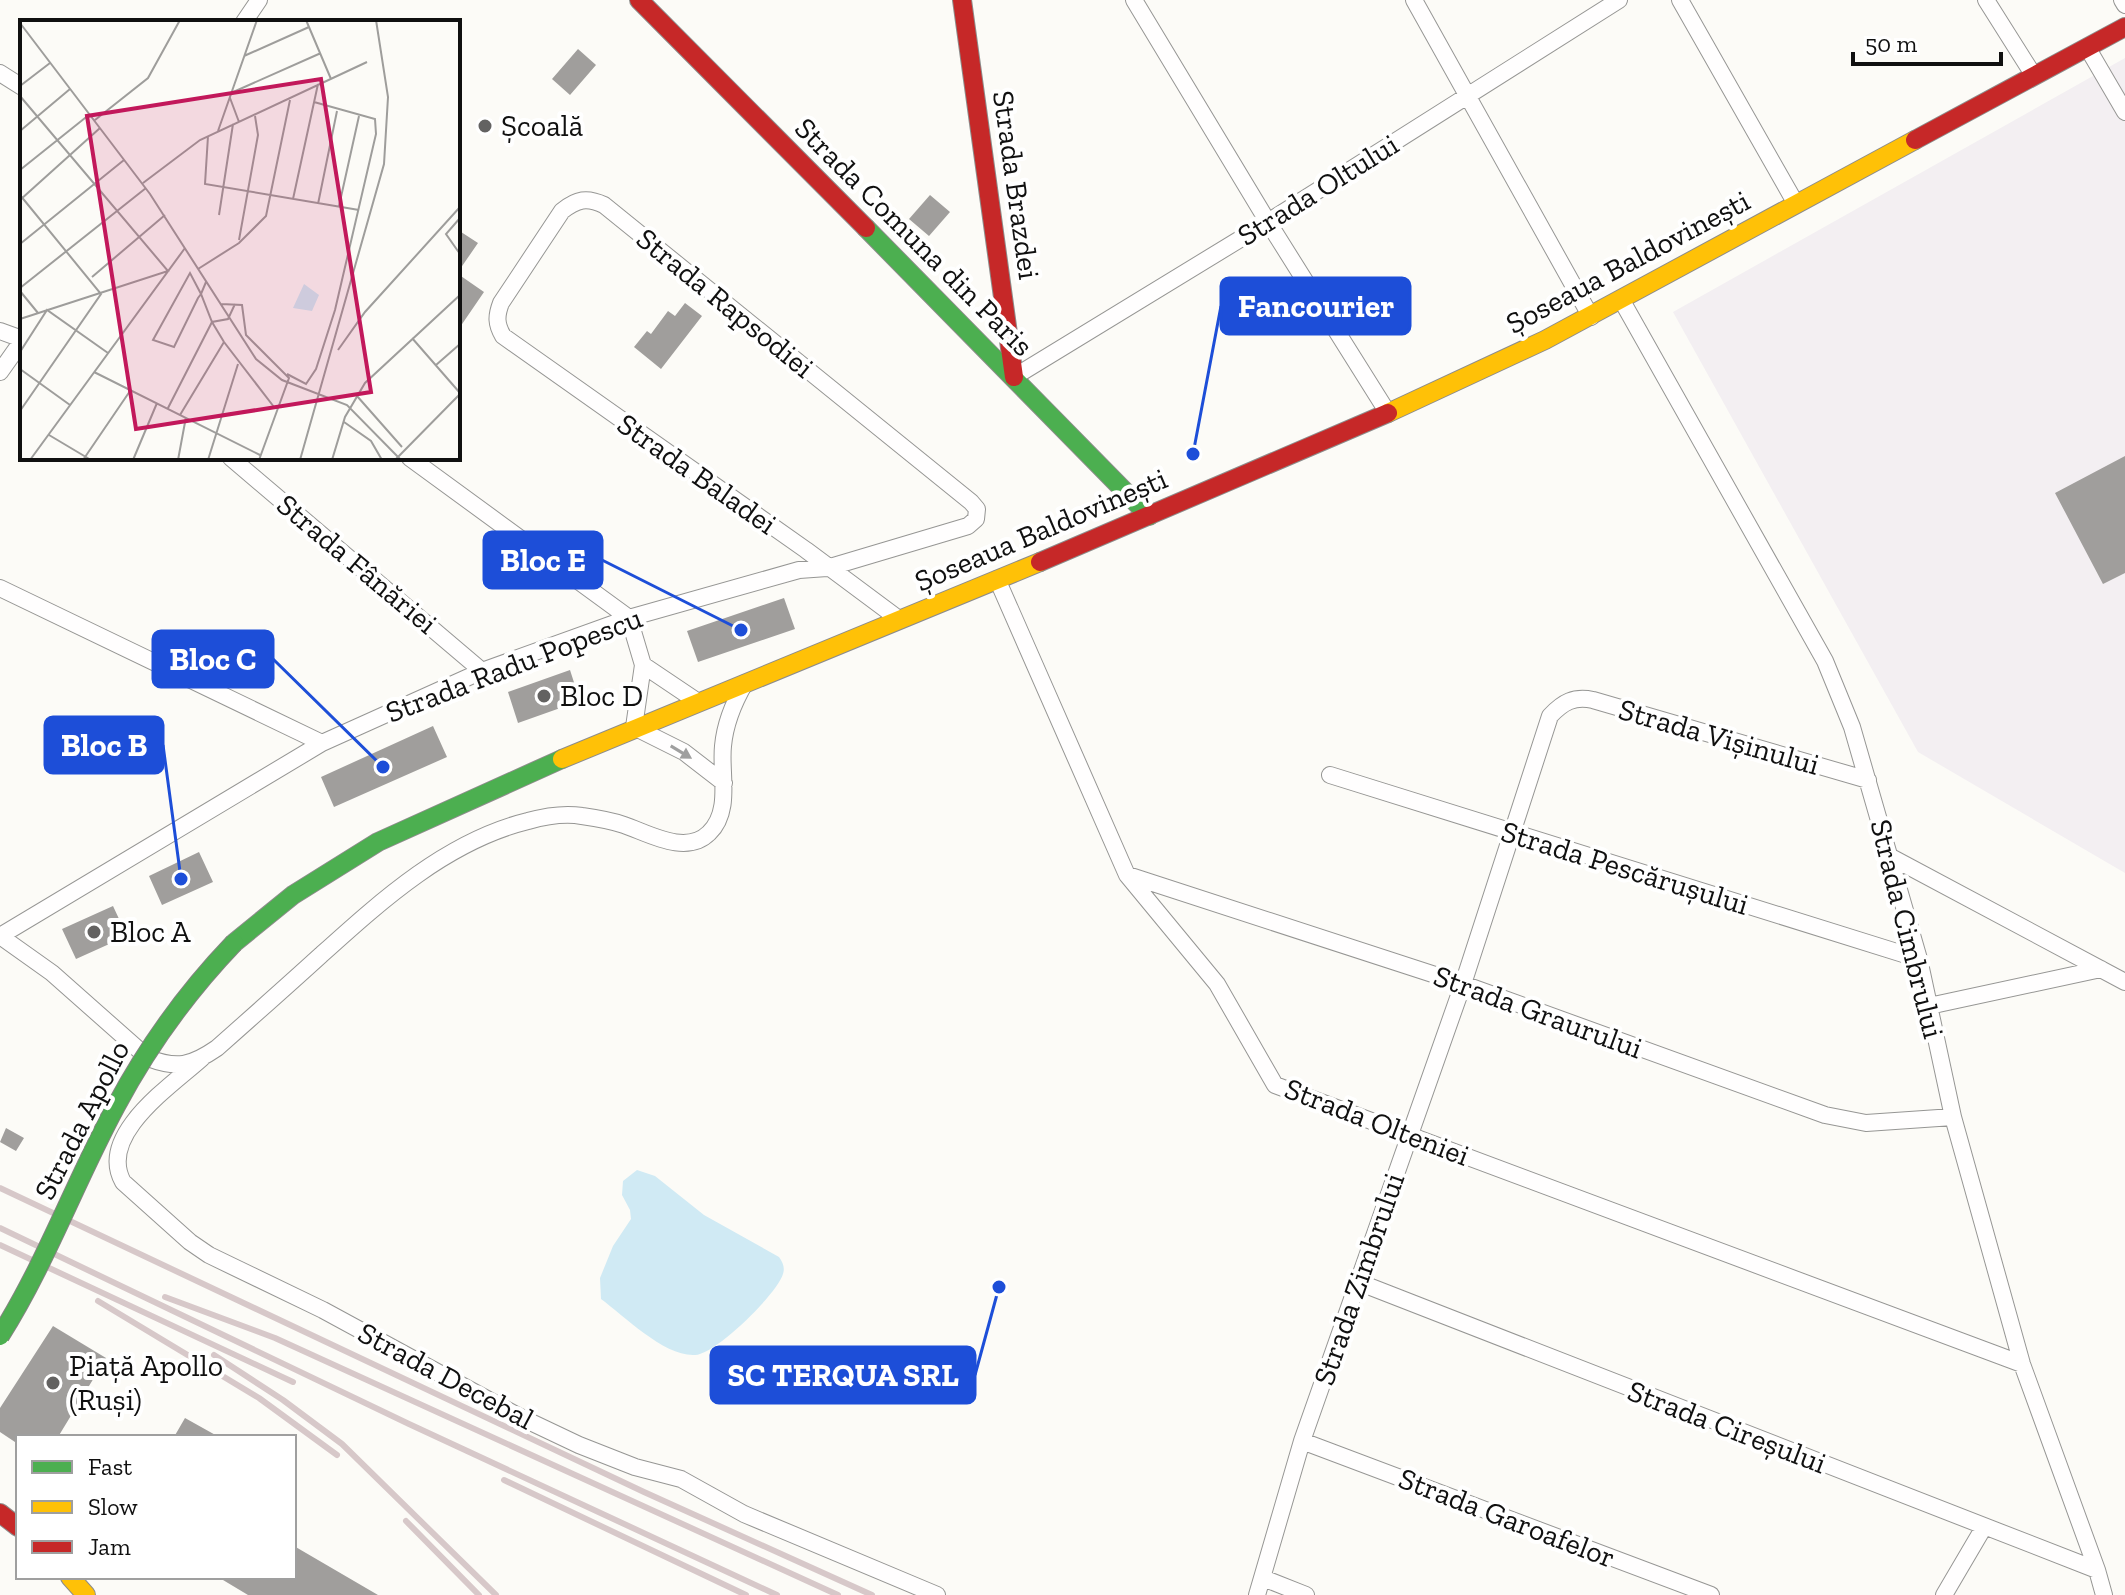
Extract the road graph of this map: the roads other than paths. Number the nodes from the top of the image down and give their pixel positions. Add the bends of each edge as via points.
1 (258, 0) edge
2 (639, 0) edge
3 (962, 0) edge
4 (1134, 0) edge
5 (1414, 0) edge
6 (1619, 0) edge
7 (1680, 0) edge
8 (1986, 0) edge
9 (2122, 0) edge
10 (2125, 5) edge
11 (245, 20) edge
12 (2125, 27) edge
13 (2087, 47) junction
14 (0, 73) edge
15 (2034, 76) junction
16 (20, 86) edge
17 (1470, 96) junction
18 (2125, 112) edge
19 (1796, 204) junction
20 (1268, 222) junction
21 (1622, 301) junction
22 (1591, 317) junction
23 (497, 325) joint
24 (0, 331) edge
25 (20, 339) edge
26 (20, 343) edge
27 (0, 372) edge
28 (1014, 377) junction
29 (1388, 413) junction
30 (233, 460) edge
31 (413, 460) edge
32 (1149, 516) junction
33 (976, 519) joint
34 (827, 568) junction
35 (997, 579) junction
36 (0, 588) edge
37 (629, 618) junction
38 (900, 620) junction
39 (643, 665) junction
40 (482, 671) junction
41 (745, 683) junction
42 (1569, 700) joint
43 (698, 702) junction
44 (634, 727) junction
45 (322, 743) junction
46 (1330, 775) dead end
47 (1868, 780) junction
48 (724, 783) junction
49 (1511, 833) junction
50 (1889, 856) junction
51 (1127, 875) junction
52 (0, 936) edge
53 (234, 943) joint
54 (1919, 959) junction
55 (2101, 969) junction
56 (2125, 982) edge
57 (1463, 984) junction
58 (1929, 1006) junction
59 (202, 1058) junction
60 (1953, 1117) junction
61 (1409, 1136) junction
62 (1358, 1282) junction
63 (0, 1336) edge
64 (2022, 1364) junction
65 (1302, 1441) junction
66 (0, 1513) edge
67 (16, 1525) edge
68 (1984, 1527) junction
69 (2097, 1570) junction
70 (1263, 1578) junction
71 (72, 1579) edge
72 (86, 1595) edge
73 (937, 1595) edge
74 (1257, 1595) edge
75 (1306, 1595) edge
76 (1711, 1595) edge
77 (1944, 1595) edge
78 (2104, 1595) edge

1 - 11 street
2 - 28 main road, Strada Comuna din Paris
3 - 28 main road, Strada Brazdei
4 - 20 street
5 - 17 street
6 - 17 street, Strada Oltului
7 - 19 street
8 - 15 street
9 - 10 street
12 - 13 main road, Șoseaua Baldovinești
13 - 15 main road, Șoseaua Baldovinești
13 - 18 street
14 - 16 street
15 - 19 main road, Șoseaua Baldovinești
17 - 20 street, Strada Oltului
17 - 22 street
19 - 21 main road, Șoseaua Baldovinești
20 - 28 street, Strada Oltului
20 - 29 street
21 - 22 main road, Șoseaua Baldovinești
21 - 47 street, Strada Cimbrului via 1825,661
22 - 29 main road, Șoseaua Baldovinești
23 - 33 street, Strada Rapsodiei via 501,303 562,211 573,202 593,200 971,502
23 - 34 street, Strada Baladei via 503,336
24 - 25 street
26 - 27 street
28 - 32 main road, Strada Comuna din Paris
29 - 32 main road, Șoseaua Baldovinești
30 - 40 street, Strada Fânăriei
31 - 37 street
32 - 35 main road, Șoseaua Baldovinești
33 - 34 street, Strada Radu Popescu via 968,526
34 - 37 street, Strada Radu Popescu via 799,570
34 - 38 street, Strada Baladei
35 - 38 main road, Șoseaua Baldovinești
35 - 51 street, Strada Olteniei
36 - 45 street
37 - 39 street
37 - 40 street, Strada Radu Popescu
38 - 41 main road, Șoseaua Baldovinești
39 - 43 street
39 - 44 street
40 - 45 street, Strada Radu Popescu
41 - 43 main road, Șoseaua Baldovinești
41 - 48 street, Strada Decebal via 727,725
42 - 47 street, Strada Vișinului via 1593,700
42 - 49 street, Strada Zimbrului via 1550,716
43 - 44 main road, Șoseaua Baldovinești
44 -> 48 street via 684,752
44 - 53 main road, Șoseaua Baldovinești via 364,848 295,892
45 - 52 street, Strada Radu Popescu
46 - 49 street, Strada Pescărușului
47 - 50 street, Strada Cimbrului
48 - 59 street, Strada Decebal via 718,820 696,841 678,843 603,820 558,815 503,828 474,842 423,870 377,905
49 - 54 street, Strada Pescărușului
49 - 57 street, Strada Zimbrului
50 - 54 street, Strada Cimbrului
50 - 55 street
51 - 57 street, Strada Graurului
51 - 61 street, Strada Olteniei via 1217,984 1275,1085
52 - 59 street via 52,973 148,1058 178,1065
53 - 63 main road, Strada Apollo, bridge via 147,1052
54 - 58 street, Strada Cimbrului
55 - 56 street
55 - 58 street
57 - 60 street, Strada Graurului via 1825,1115 1866,1123
57 - 61 street, Strada Zimbrului
58 - 60 street, Strada Cimbrului
59 - 73 street, Strada Decebal via 140,1115 122,1140 116,1160 123,1182 190,1242 579,1445 681,1479 744,1514
60 - 64 street, Strada Cimbrului
61 - 62 street, Strada Zimbrului
61 - 64 street, Strada Olteniei
62 - 65 street, Strada Zimbrului
62 - 68 street, Strada Cireșului
64 - 69 street, Strada Cimbrului
65 - 70 street, Strada Zimbrului
65 - 76 street, Strada Garoafelor
66 - 67 main road
68 - 69 street, Strada Cireșului
68 - 77 street
69 - 78 street, Strada Cimbrului
70 - 74 street, Strada Zimbrului
70 - 75 street
71 - 72 main road

